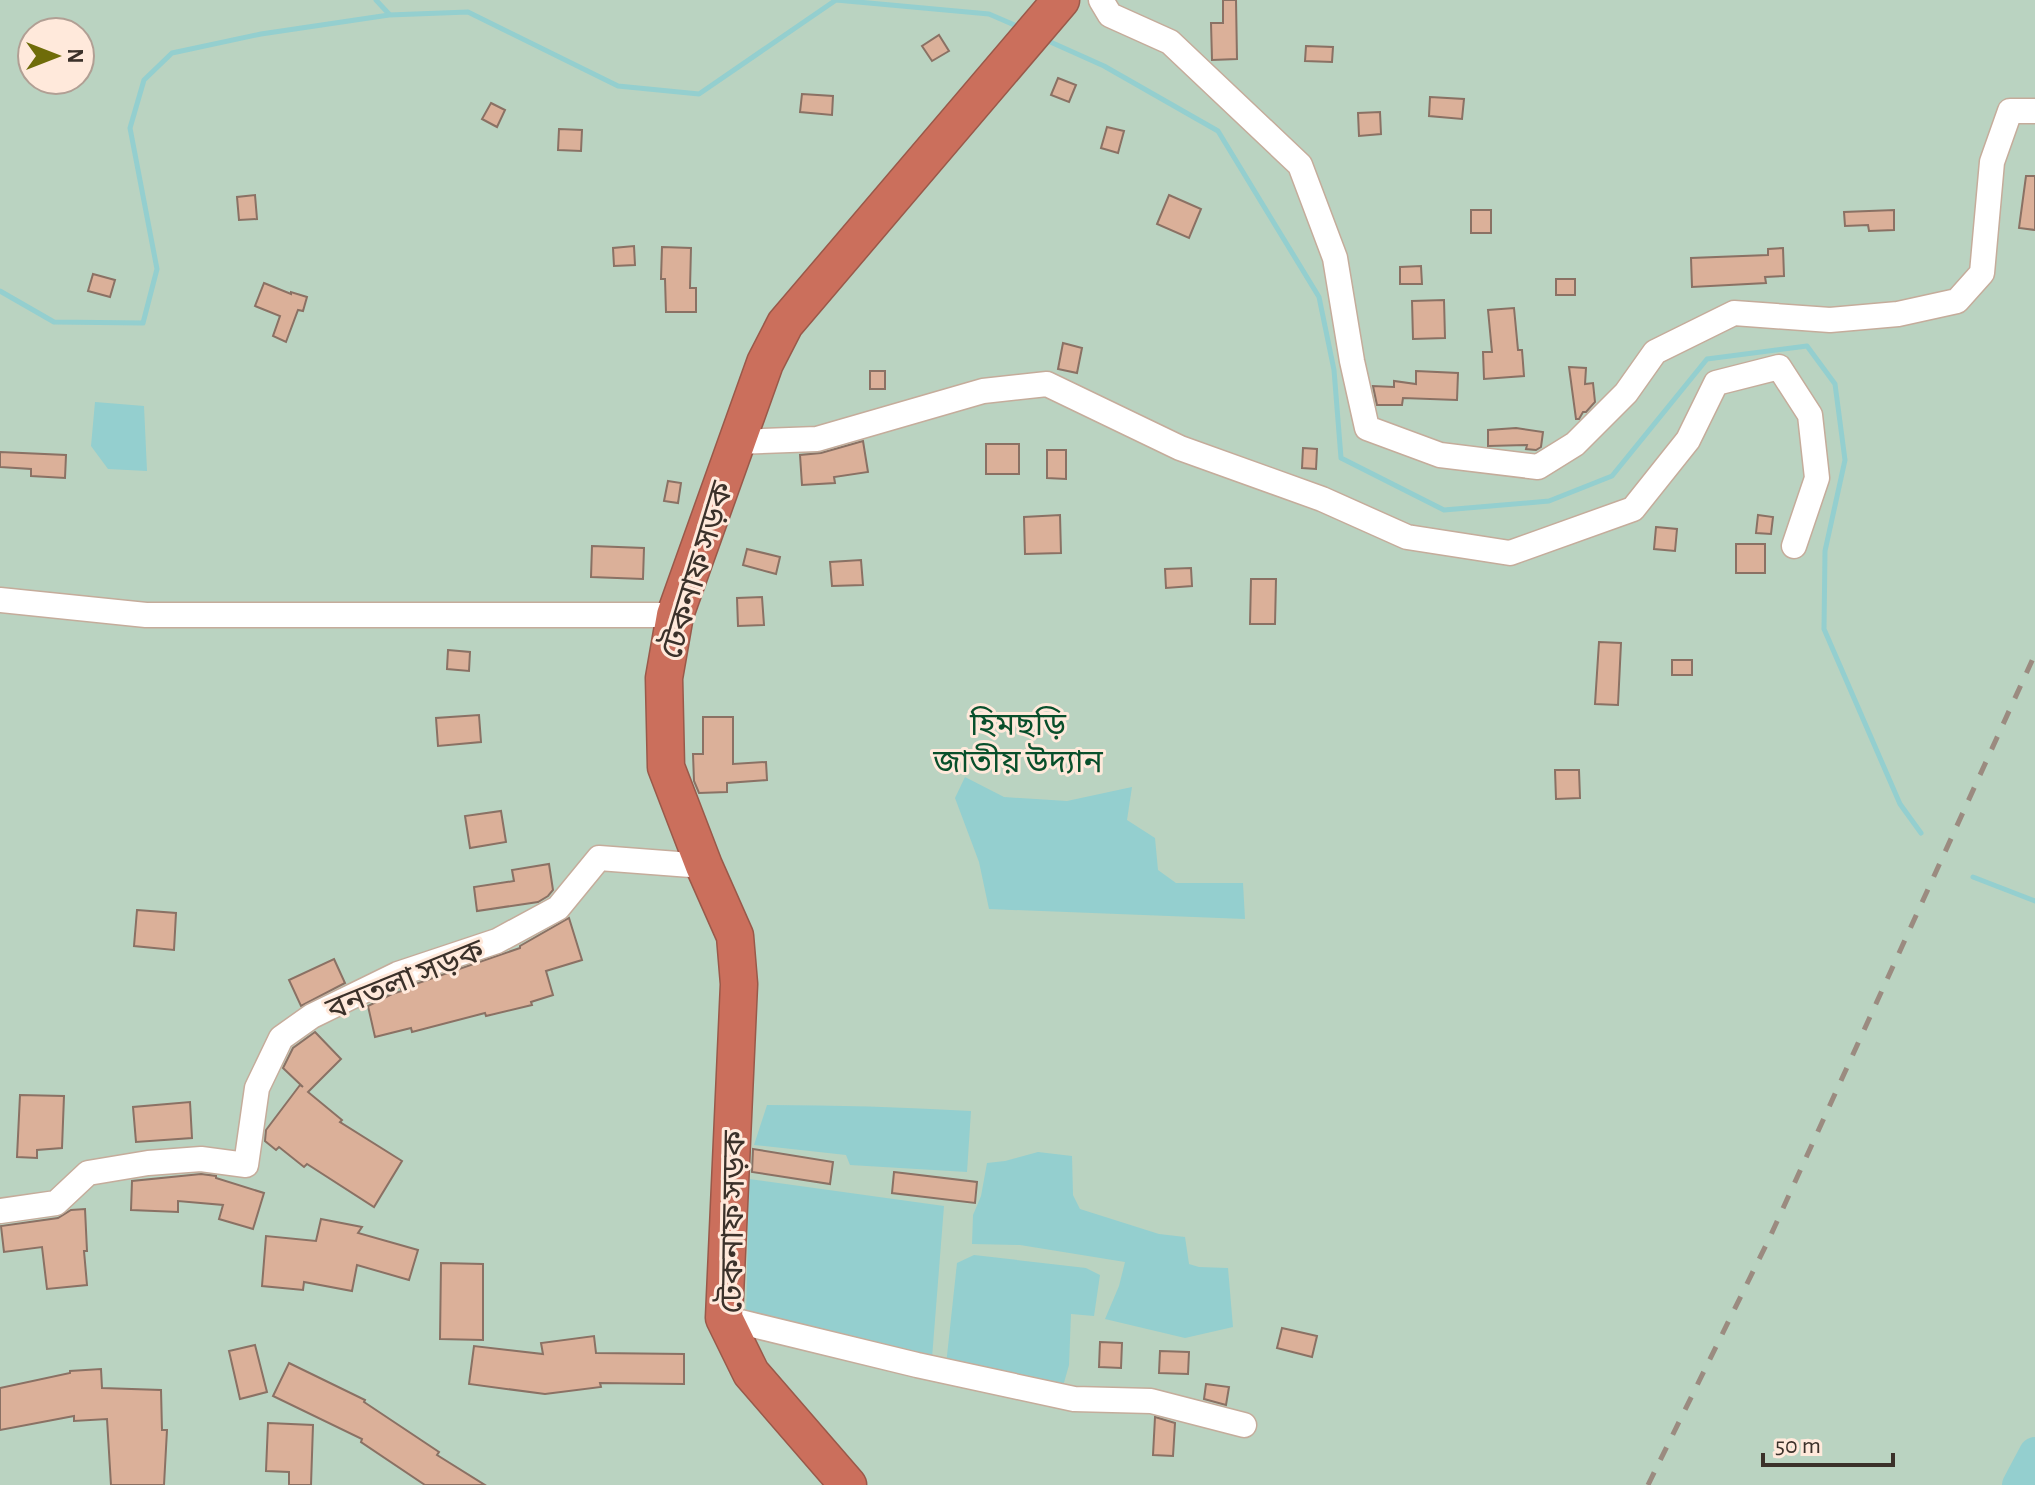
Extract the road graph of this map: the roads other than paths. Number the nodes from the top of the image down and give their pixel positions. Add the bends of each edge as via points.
1 (1061, 0) edge
2 (1101, 0) edge
3 (2035, 111) edge
4 (736, 442) junction
5 (1794, 546) dead end
6 (0, 600) edge
7 (675, 615) junction
8 (704, 866) junction
9 (0, 1211) edge
10 (724, 1318) junction
11 (1244, 1425) dead end
12 (848, 1485) edge

1 - 4 highway, টেকনাফ সড়ক via 785,324
2 - 3 street via 1110,15 1170,42 1300,165 1335,258 1367,428 1440,455 1538,467 1575,444 1626,393 1655,352 1734,313 1830,320 1898,314 1957,301 1982,273 1992,162 2010,111
4 - 5 street via 817,439 983,391 1047,384 1180,448 1322,499 1407,537 1510,553 1633,509 1688,440 1716,383 1779,367 1810,415 1817,478
4 - 7 highway, টেকনাফ সড়ক
6 - 7 street via 146,615
7 - 8 highway, টেকনাফ সড়ক via 664,678 666,767
8 - 9 street, বনতলা সড়ক via 599,858 558,908 497,941 398,974 312,1016 281,1038 257,1088 246,1165 201,1159 88,1173 56,1203
8 - 10 highway, টেকনাফ সড়ক via 735,936 739,984
10 - 11 street via 1074,1399 1151,1401
10 - 12 highway, টেকনাফ সড়ক via 751,1373

